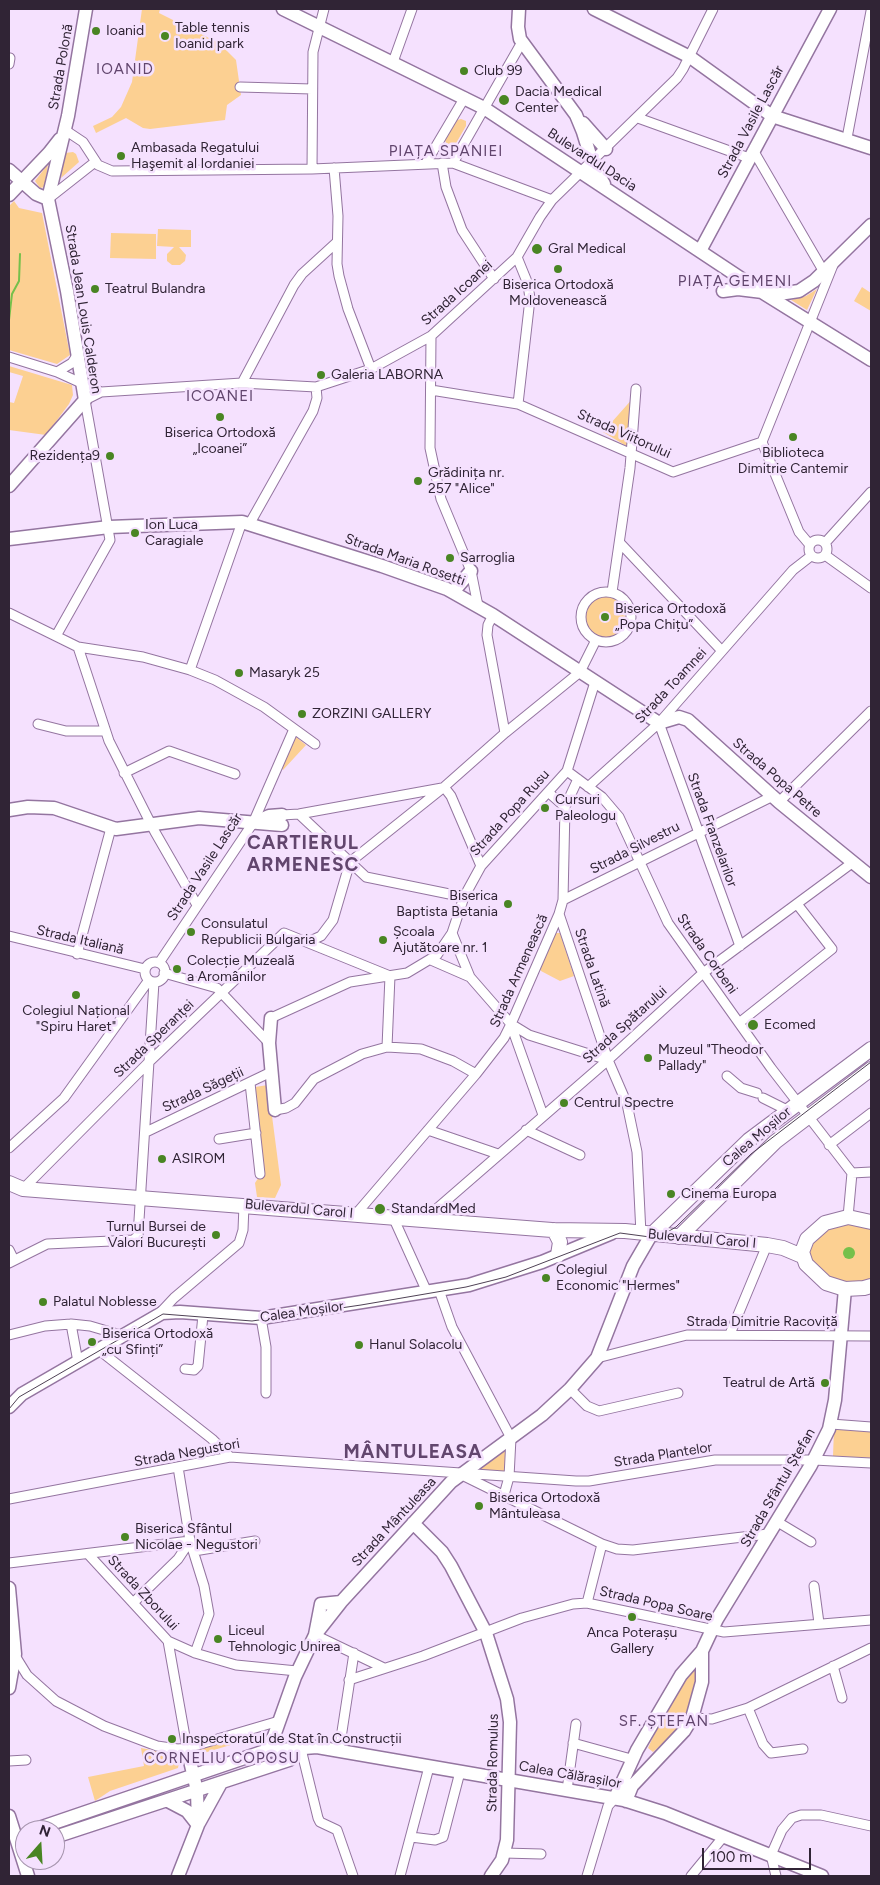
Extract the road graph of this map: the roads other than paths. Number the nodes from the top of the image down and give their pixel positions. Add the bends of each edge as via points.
1 (86, 9) edge
2 (283, 9) edge
3 (324, 9) edge
4 (412, 9) edge
5 (519, 9) edge
6 (594, 9) edge
7 (713, 9) edge
8 (830, 9) edge
9 (871, 11) edge
10 (319, 26) junction
11 (522, 42) junction
12 (868, 44) edge
13 (690, 57) junction
14 (393, 62) junction
15 (240, 87) dead end
16 (312, 89) junction
17 (465, 97) junction
18 (484, 108) junction
19 (576, 115) junction
20 (772, 116) junction
21 (638, 118) junction
22 (65, 130) junction
23 (847, 138) junction
24 (871, 148) edge
25 (606, 149) junction
26 (751, 154) junction
27 (95, 162) junction
28 (591, 162) junction
29 (426, 163) junction
30 (442, 163) junction
31 (453, 163) junction
32 (334, 168) junction
33 (312, 169) junction
34 (9, 170) edge
35 (582, 172) junction
36 (22, 182) junction
37 (609, 190) junction
38 (9, 195) edge
39 (48, 199) junction
40 (552, 200) junction
41 (871, 225) edge
42 (337, 242) junction
43 (700, 251) junction
44 (517, 257) junction
45 (834, 262) junction
46 (722, 266) junction
47 (824, 272) junction
48 (494, 279) junction
49 (760, 291) junction
50 (810, 323) junction
51 (431, 336) junction
52 (78, 354) junction
53 (9, 357) edge
54 (871, 360) edge
55 (372, 369) junction
56 (57, 372) junction
57 (82, 382) junction
58 (242, 383) junction
59 (316, 387) junction
60 (636, 389) dead end
61 (431, 390) junction
62 (101, 392) junction
63 (85, 400) junction
64 (518, 404) junction
65 (762, 442) junction
66 (631, 453) junction
67 (9, 486) edge
68 (871, 492) edge
69 (868, 501) edge
70 (246, 522) junction
71 (109, 527) junction
72 (9, 539) edge
73 (620, 543) junction
74 (825, 543) junction
75 (810, 545) junction
76 (825, 555) junction
77 (811, 556) junction
78 (471, 572) junction
79 (871, 588) edge
80 (453, 592) junction
81 (612, 592) junction
82 (478, 606) junction
83 (9, 613) edge
84 (493, 615) junction
85 (56, 636) junction
86 (596, 640) junction
87 (78, 647) junction
88 (722, 651) junction
89 (190, 670) junction
90 (580, 672) junction
91 (596, 682) junction
92 (871, 711) edge
93 (659, 723) junction
94 (38, 724) dead end
95 (294, 729) junction
96 (105, 731) junction
97 (505, 733) junction
98 (315, 744) dead end
99 (567, 771) junction
100 (124, 772) junction
101 (235, 774) dead end
102 (578, 779) junction
103 (444, 787) junction
104 (588, 787) junction
105 (548, 792) junction
106 (776, 799) junction
107 (565, 807) junction
108 (9, 810) edge
109 (289, 817) junction
110 (253, 823) junction
111 (152, 824) junction
112 (111, 828) junction
113 (698, 832) junction
114 (640, 861) junction
115 (350, 862) junction
116 (852, 863) junction
117 (481, 866) junction
118 (871, 877) edge
119 (464, 897) junction
120 (563, 900) junction
121 (798, 904) junction
122 (198, 905) junction
123 (559, 914) junction
124 (452, 933) junction
125 (9, 936) edge
126 (308, 942) junction
127 (740, 946) junction
128 (77, 954) junction
129 (431, 960) junction
130 (353, 961) junction
131 (159, 963) junction
132 (145, 969) junction
133 (164, 973) junction
134 (703, 973) junction
135 (390, 976) junction
136 (470, 977) junction
137 (152, 981) junction
138 (350, 982) junction
139 (222, 992) junction
140 (271, 1018) joint
141 (739, 1023) junction
142 (511, 1024) junction
143 (269, 1043) junction
144 (388, 1047) junction
145 (871, 1049) edge
146 (608, 1060) junction
147 (150, 1061) junction
148 (871, 1069) edge
149 (271, 1072) junction
150 (476, 1074) junction
151 (727, 1076) dead end
152 (250, 1083) junction
153 (792, 1107) junction
154 (275, 1110) joint
155 (871, 1112) edge
156 (543, 1115) junction
157 (808, 1118) junction
158 (428, 1130) junction
159 (526, 1130) junction
160 (146, 1132) junction
161 (256, 1134) junction
162 (219, 1139) dead end
163 (829, 1145) junction
164 (9, 1148) edge
165 (498, 1154) junction
166 (580, 1155) dead end
167 (871, 1172) edge
168 (852, 1173) junction
169 (260, 1174) dead end
170 (9, 1183) edge
171 (23, 1189) junction
172 (9, 1193) edge
173 (142, 1197) junction
174 (244, 1210) junction
175 (705, 1211) junction
176 (356, 1214) junction
177 (394, 1217) junction
178 (848, 1217) junction
179 (425, 1219) junction
180 (871, 1222) edge
181 (554, 1230) junction
182 (612, 1233) junction
183 (646, 1234) junction
184 (679, 1237) junction
185 (707, 1239) junction
186 (767, 1245) junction
187 (9, 1250) edge
188 (802, 1251) junction
189 (558, 1255) junction
190 (11, 1261) edge
191 (871, 1286) edge
192 (845, 1289) junction
193 (433, 1291) junction
194 (174, 1298) junction
195 (173, 1312) junction
196 (159, 1314) junction
197 (203, 1315) junction
198 (261, 1318) junction
199 (71, 1324) junction
200 (730, 1334) junction
201 (9, 1335) edge
202 (841, 1335) junction
203 (124, 1336) junction
204 (871, 1336) edge
205 (99, 1350) junction
206 (597, 1358) junction
207 (78, 1362) junction
208 (185, 1369) dead end
209 (570, 1389) junction
210 (266, 1393) dead end
211 (678, 1393) dead end
212 (9, 1407) edge
213 (831, 1424) junction
214 (871, 1427) edge
215 (511, 1438) junction
216 (230, 1457) junction
217 (814, 1460) junction
218 (871, 1463) edge
219 (178, 1467) junction
220 (460, 1474) junction
221 (509, 1477) junction
222 (504, 1495) junction
223 (9, 1499) edge
224 (776, 1521) junction
225 (413, 1523) junction
226 (768, 1534) junction
227 (190, 1540) junction
228 (255, 1540) dead end
229 (811, 1542) dead end
230 (602, 1544) junction
231 (194, 1551) junction
232 (88, 1554) junction
233 (9, 1563) edge
234 (814, 1586) dead end
235 (9, 1588) edge
236 (341, 1602) junction
237 (133, 1603) junction
238 (587, 1603) junction
239 (871, 1620) edge
240 (819, 1623) junction
241 (711, 1631) junction
242 (486, 1633) junction
243 (315, 1635) junction
244 (168, 1641) junction
245 (871, 1648) edge
246 (702, 1651) junction
247 (195, 1653) junction
248 (12, 1654) edge
249 (354, 1654) junction
250 (833, 1666) junction
251 (384, 1668) junction
252 (685, 1669) junction
253 (297, 1670) junction
254 (703, 1674) junction
255 (349, 1680) junction
256 (9, 1688) edge
257 (842, 1698) dead end
258 (748, 1708) junction
259 (692, 1718) junction
260 (279, 1722) junction
261 (576, 1724) dead end
262 (644, 1738) junction
263 (573, 1743) junction
264 (188, 1748) junction
265 (301, 1749) junction
266 (803, 1749) dead end
267 (265, 1750) junction
268 (339, 1751) junction
269 (662, 1753) junction
270 (631, 1759) junction
271 (26, 1760) dead end
272 (9, 1761) edge
273 (429, 1767) junction
274 (254, 1772) junction
275 (460, 1772) junction
276 (194, 1775) junction
277 (508, 1780) junction
278 (221, 1783) junction
279 (567, 1790) junction
280 (197, 1791) junction
281 (620, 1799) junction
282 (168, 1801) junction
283 (9, 1816) edge
284 (62, 1820) edge
285 (198, 1825) junction
286 (871, 1826) edge
287 (15, 1832) edge
288 (65, 1835) edge
289 (724, 1836) junction
290 (411, 1837) junction
291 (504, 1853) junction
292 (541, 1854) dead end
293 (770, 1855) junction
294 (178, 1876) edge
295 (353, 1876) edge
296 (400, 1876) edge
297 (491, 1876) edge
298 (587, 1876) edge
299 (691, 1876) edge
300 (776, 1876) edge
301 (822, 1876) edge

1 - 22 street, Strada Polonă
2 - 10 street, Bulevardul Dacia
3 - 10 street
4 - 14 street
5 - 11 street via 518,32
6 - 13 street
7 - 13 street, Strada Icoanei
8 - 20 street, Strada Vasile Lascăr
9 - 12 street
10 - 14 street, Bulevardul Dacia
10 - 16 street via 313,52
11 - 18 street
11 - 19 street
12 - 23 street
13 - 20 street
13 - 21 street, Strada Icoanei via 677,78
14 - 17 street, Bulevardul Dacia
15 - 16 street
16 - 33 street
17 - 18 street, Bulevardul Dacia
17 - 29 street
18 - 31 street
18 - 35 street, Bulevardul Dacia
19 - 25 street
19 - 28 street
20 - 23 street
20 - 26 street, Strada Vasile Lascăr
21 - 25 street, Strada Icoanei
21 - 26 street
22 - 27 street via 83,142
22 - 36 street
22 - 39 street, Strada Polonă
23 - 24 street
25 - 28 street, Strada Icoanei
26 - 43 street, Strada Vasile Lascăr
26 - 47 street
27 - 33 street via 112,171
27 - 39 street
28 - 35 street, Strada Icoanei
28 - 37 street
29 - 30 street
29 - 32 street
30 - 31 street
30 - 48 street via 446,187 462,230
31 - 40 street
32 - 33 street
32 - 42 street
34 - 36 street
35 - 37 street, Bulevardul Dacia
35 - 40 street, Strada Icoanei
36 - 38 street
36 - 39 street
37 - 43 street, Bulevardul Dacia
39 - 52 street, Strada Jean Louis Calderon
40 - 44 street, Strada Icoanei
41 - 45 street
42 - 55 street via 342,290
42 - 58 street via 294,285
43 - 46 street, Bulevardul Dacia
44 - 48 street, Strada Icoanei
44 - 64 street via 526,277 530,299
45 - 47 street
45 - 50 street
46 - 49 street, Bulevardul Dacia
46 - 49 street via 726,278 723,292 738,289
47 - 49 street via 806,288 793,293
48 - 51 street, Strada Icoanei
49 - 50 street, Bulevardul Dacia
50 - 54 street, Bulevardul Dacia
50 - 65 street
51 - 55 street, Strada Icoanei
51 - 61 street
52 - 56 street via 72,363
52 - 57 street, Strada Jean Louis Calderon
53 - 56 street
55 - 59 street, Strada Icoanei
56 - 57 street
57 - 62 street
57 - 63 street, Strada Jean Louis Calderon
58 - 59 street, Strada Icoanei
58 - 62 street, Strada Icoanei
59 - 70 street via 313,411
60 - 66 street
61 - 64 street, Strada Viitorului
61 - 78 street via 428,437 441,499
62 - 63 street, Strada Icoanei
63 - 67 street, Strada Jean Louis Calderon
63 - 71 street
64 - 66 street, Strada Viitorului
65 - 66 street, Strada Viitorului via 673,472
65 - 75 street via 795,524
66 - 73 street
68 - 69 street
69 - 74 street
70 - 71 street, Strada Maria Rosetti
70 - 80 street, Strada Maria Rosetti
70 - 89 street
71 - 72 street, Strada Maria Rosetti
71 - 85 street via 109,543
73 - 81 street
73 - 88 street
74 - 75 street via 817,540
74 - 76 street
75 - 77 street via 808,551
76 - 77 street via 818,559
76 - 79 street
77 - 88 street, Strada Toamnei via 793,570
78 - 80 street
78 - 82 street
80 - 82 street, Strada Maria Rosetti
81 - 86 street via 596,593 582,608 582,627
81 - 86 street via 621,596 628,605 630,625 616,640
82 - 84 street, Strada Maria Rosetti
83 - 85 street
84 - 90 street, Strada Maria Rosetti
84 - 97 street via 487,629
85 - 87 street
86 - 90 street
87 - 89 street via 143,657
87 - 96 street
88 - 93 street, Strada Toamnei
89 - 95 street via 241,693
90 - 91 street, Strada Maria Rosetti
90 - 97 street
91 - 93 street, Strada Maria Rosetti
91 - 99 street
92 - 106 street, Strada Silvestru
93 - 104 street, Strada Toamnei
93 - 106 street, Strada Popa Petre via 679,717 688,720
93 - 113 street, Strada Franzelarilor
94 - 96 street via 66,731
95 - 98 street
95 - 110 street, Strada Vasile Lascăr
96 - 100 street
97 - 103 street
99 - 102 street, Strada Corbeni
99 - 105 street, Strada Popa Rusu
100 - 101 street via 169,751
100 - 111 street
102 - 104 street, Strada Corbeni
102 - 107 street, Strada Armenească
103 - 109 street
103 - 115 street
103 - 117 street via 451,796
104 - 114 street, Strada Corbeni via 602,797 619,818
105 - 107 street
105 - 117 street, Strada Popa Rusu
106 - 113 street, Strada Silvestru
106 - 116 street, Strada Popa Petre
107 - 120 street, Strada Armenească
108 - 112 street via 54,808
109 - 110 street
109 - 115 street
110 - 111 street via 199,818
110 - 122 street, Strada Vasile Lascăr
111 - 112 street
111 - 122 street
112 - 128 street
113 - 114 street, Strada Silvestru
113 - 127 street, Strada Franzelarilor
114 - 120 street, Strada Silvestru
114 - 134 street, Strada Corbeni via 668,923
115 - 119 street via 371,879
115 - 126 street via 333,920 324,934
116 - 118 street, Strada Popa Petre
116 - 121 street, Strada Spătarului
117 - 119 street, Strada Popa Rusu
119 - 124 street, Strada Popa Rusu
120 - 123 street, Strada Armenească
121 - 127 street, Strada Spătarului
121 - 141 street via 832,949
122 - 131 street, Strada Vasile Lascăr
123 - 142 street, Strada Armenească
123 - 146 street, Strada Latină
124 - 129 street, Strada Popa Rusu via 443,949
124 - 136 street
125 - 128 street, Strada Italiană
126 - 130 street, Strada Speranței
126 - 139 street, Strada Speranței via 284,933
127 - 134 street, Strada Spătarului
128 - 132 street, Strada Italiană
129 - 135 street, Strada Popa Rusu via 412,971
129 - 136 street
130 - 135 street, Strada Speranței
130 - 138 street via 360,968 360,975
131 - 132 street via 152,963
131 - 133 street
132 - 137 street via 145,975
133 - 137 street via 160,980
133 - 139 street via 210,985
134 - 141 street, Strada Corbeni
134 - 146 street, Strada Spătarului
135 - 138 street, Strada Popa Rusu
135 - 144 street
136 - 142 street
137 - 147 street
137 - 164 street via 64,1098
138 - 140 street, Strada Popa Rusu
139 - 143 street
139 - 147 street, Strada Speranței
140 - 143 street
141 - 153 street, Strada Corbeni
142 - 146 street via 529,1035
142 - 150 street, Strada Armenească
142 - 156 street
143 - 149 street
144 - 150 street via 429,1052
144 - 154 street via 362,1054 314,1079 295,1103
145 - 153 main road, Calea Moșilor
146 - 156 street, Strada Spătarului
146 - 183 street, Strada Latină via 627,1104
147 - 160 street
147 - 171 street, Strada Speranței
148 - 157 main road, Calea Moșilor
149 - 152 street, Strada Săgeții
149 - 154 street
150 - 158 street, Strada Armenească
151 - 153 street via 741,1088
152 - 160 street, Strada Săgeții
152 - 161 street
153 - 157 street, Strada Corbeni
153 - 183 main road, Calea Moșilor via 749,1140
155 - 163 street
156 - 159 street, Strada Spătarului
157 - 163 street, Strada Corbeni
157 - 175 main road, Calea Moșilor via 762,1154
158 - 165 street
158 - 176 street, Strada Armenească
159 - 165 street, Strada Spătarului
159 - 166 street
160 - 173 street
161 - 162 street
161 - 169 street
163 - 168 street, Strada Corbeni
165 - 179 street, Strada Spătarului
167 - 168 street
168 - 178 street
170 - 171 main road
171 - 172 main road
171 - 173 main road, Bulevardul Carol I
173 - 174 main road, Bulevardul Carol I
173 - 190 street via 136,1238 47,1244
174 - 176 main road, Bulevardul Carol I
174 - 194 street via 242,1238 234,1250
175 - 184 main road, Calea Moșilor
175 - 185 main road via 702,1224
176 - 177 main road, Bulevardul Carol I
177 - 179 main road, Bulevardul Carol I
177 - 193 street
178 - 180 main road
178 - 188 main road via 824,1223 814,1230
179 - 181 main road, Bulevardul Carol I
181 - 182 main road, Bulevardul Carol I
181 - 189 main road via 560,1242
182 - 183 main road, Bulevardul Carol I
182 - 189 street, Calea Moșilor
183 - 184 main road, Bulevardul Carol I
183 - 206 street, Strada Mântuleasa
184 - 185 main road, Bulevardul Carol I
185 - 186 main road, Bulevardul Carol I
186 - 188 main road, Bulevardul Carol I
186 - 200 street
187 - 190 street
188 - 192 main road via 815,1275 826,1283
189 - 193 street, Calea Moșilor via 488,1280
191 - 192 main road
192 - 202 street, Strada Sfântul Ștefan
193 - 198 street, Calea Moșilor
193 - 215 street
194 - 195 street
194 - 196 street
195 - 196 street, Calea Moșilor
195 - 197 street, Calea Moșilor
196 - 203 street, Calea Moșilor
197 - 198 street, Calea Moșilor
197 - 208 street via 198,1366 194,1370
198 - 210 street via 266,1347
199 - 201 street via 45,1326
199 - 203 street
199 - 207 street
200 - 202 street, Strada Dimitrie Racoviță
200 - 206 street, Strada Dimitrie Racoviță via 678,1336
202 - 204 street, Strada Dimitrie Racoviță
202 - 213 street, Strada Sfântul Ștefan
203 - 205 street, Calea Moșilor
205 - 207 street, Calea Moșilor
205 - 216 street via 212,1439
206 - 209 street, Strada Mântuleasa
207 - 212 street, Calea Moșilor via 22,1394
209 - 211 street via 587,1406 599,1411
209 - 215 street, Strada Mântuleasa
213 - 214 street
213 - 217 street, Strada Sfântul Ștefan
215 - 220 street, Strada Mântuleasa
215 - 221 street
216 - 219 street, Strada Negustori
216 - 220 street, Strada Negustori
217 - 218 street, Strada Plantelor
217 - 221 street, Strada Plantelor via 715,1460 589,1481
217 - 224 street, Strada Sfântul Ștefan
219 - 223 street, Strada Negustori
219 - 227 street
220 - 221 street, Strada Plantelor
220 - 222 street
220 - 225 street, Strada Mântuleasa
221 - 222 street
222 - 230 street
224 - 226 street, Strada Sfântul Ștefan
224 - 229 street
225 - 236 street, Strada Mântuleasa
225 - 242 street, Strada Romulus via 446,1558
226 - 230 street via 633,1550
226 - 241 street, Strada Sfântul Ștefan
227 - 231 street
227 - 232 street
227 - 237 street via 178,1559
228 - 231 street
230 - 238 street
231 - 247 street via 209,1614
232 - 233 street
232 - 237 street, Strada Zborului
234 - 240 street
235 - 248 street
236 - 243 street, Strada Mântuleasa
236 - 243 street, Strada Mântuleasa via 320,1604
237 - 244 street, Strada Zborului
238 - 241 street, Strada Popa Soare
238 - 242 street, Strada Popa Soare via 551,1609
239 - 240 street, Strada Popa Soare
240 - 241 street, Strada Popa Soare
241 - 246 street, Strada Sfântul Ștefan
242 - 251 street, Strada Popa Soare
242 - 277 street, Strada Romulus via 509,1710
243 - 249 street
243 - 253 street, Strada Mântuleasa
244 - 247 street, Strada Zborului
244 - 264 street
245 - 250 street
246 - 252 street
246 - 254 street
247 - 253 street, Strada Zborului via 236,1665
248 - 256 street
248 - 264 street via 38,1687 70,1709 144,1742 172,1749
249 - 251 street
249 - 255 street
250 - 257 street
250 - 258 street
251 - 255 street, Strada Popa Soare
252 - 254 street via 695,1667
252 - 262 street
253 - 260 street, Strada Mântuleasa
254 - 259 street
255 - 268 street
258 - 259 street via 712,1719
258 - 266 street via 770,1753
259 - 269 street
260 - 264 street
260 - 267 street, Strada Mântuleasa
261 - 263 street
262 - 269 street via 642,1746 646,1754
262 - 270 street
263 - 270 street
263 - 279 street
264 - 276 street
265 - 267 street, Calea Călărașilor
265 - 268 street, Calea Călărașilor via 317,1747
265 - 274 street via 289,1760
265 - 295 street via 318,1818 336,1830
267 - 274 street, Strada Mântuleasa
267 - 276 street, Calea Călărașilor
268 - 273 street, Calea Călărașilor
269 - 281 street
270 - 281 street
271 - 272 street
273 - 275 street, Calea Călărașilor
273 - 290 street
274 - 278 street
275 - 277 street, Calea Călărașilor
275 - 290 street via 443,1837 436,1840
276 - 280 street
276 - 284 street, Calea Călărașilor
277 - 279 street, Calea Călărașilor
277 - 291 street, Strada Romulus
278 - 280 street
278 - 285 street
279 - 281 street, Calea Călărașilor
280 - 282 street
280 - 285 street
281 - 289 street, Calea Călărașilor
281 - 298 street via 608,1806
282 - 285 street via 187,1811
282 - 288 street
283 - 287 street
285 - 294 street
286 - 293 street via 820,1815 801,1815 786,1823
289 - 293 street, Calea Călărașilor
289 - 299 street
290 - 296 street
291 - 292 street
291 - 297 street, Strada Romulus
293 - 300 street
293 - 301 street, Calea Călărașilor

